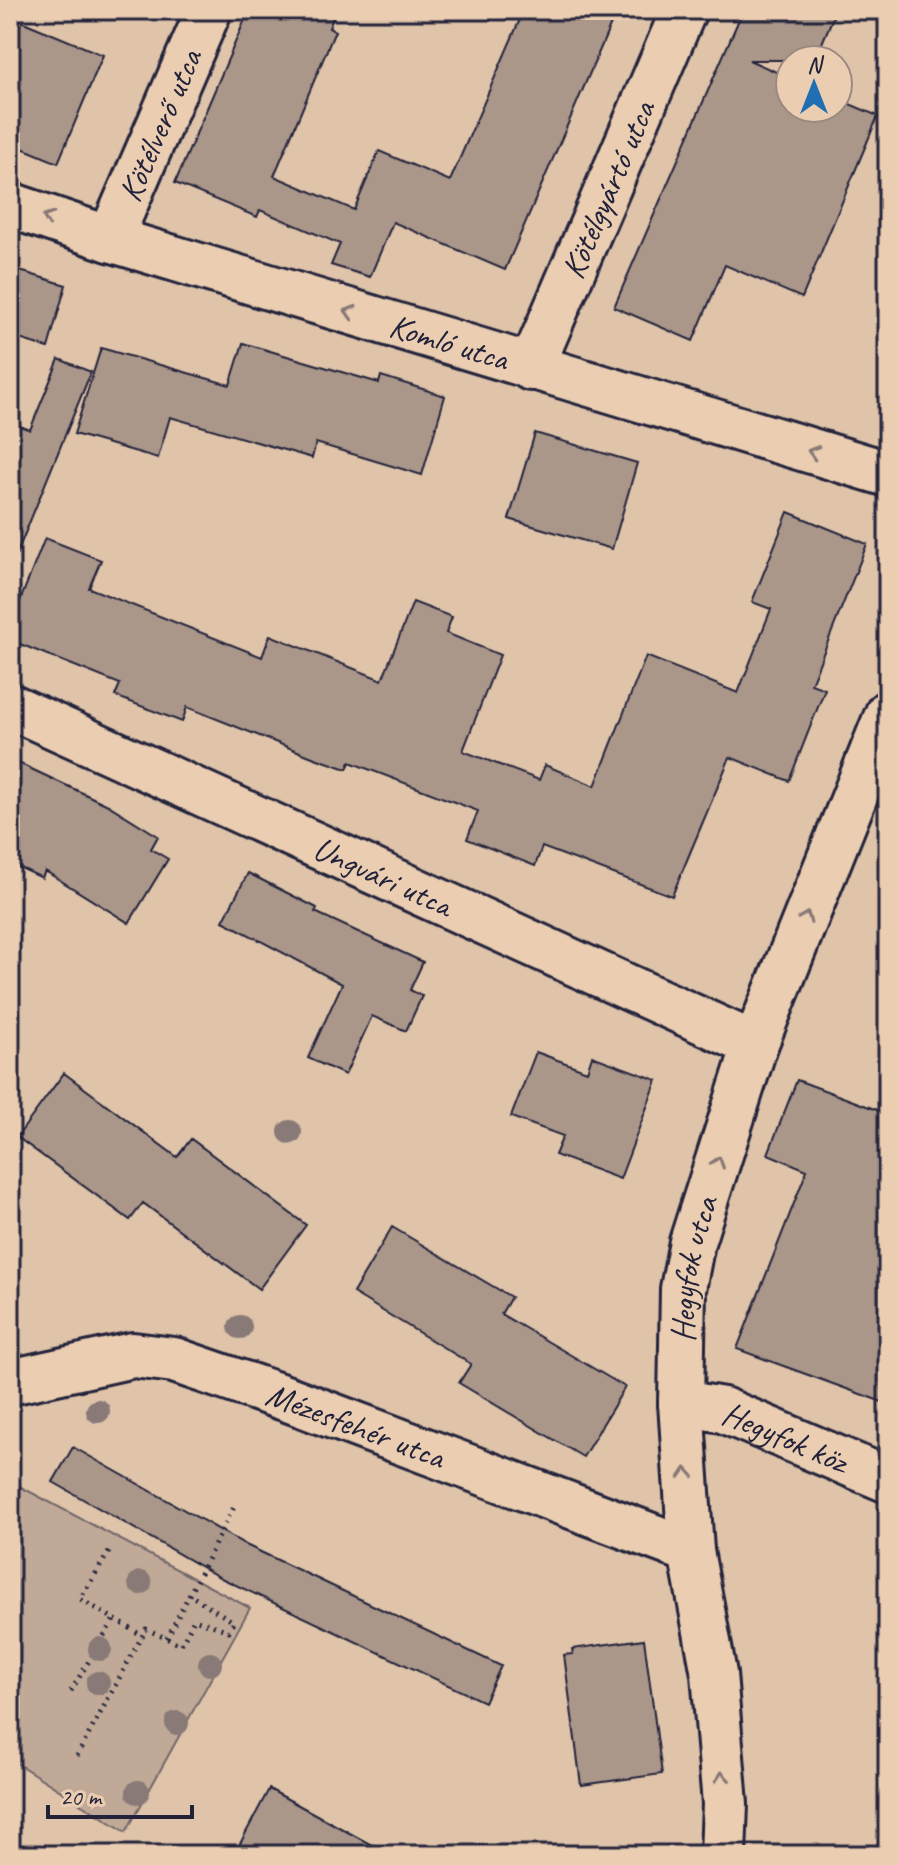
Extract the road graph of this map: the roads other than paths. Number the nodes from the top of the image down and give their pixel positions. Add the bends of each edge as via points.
1 (209, 10) edge
2 (684, 10) edge
3 (10, 205) edge
4 (110, 239) junction
5 (531, 368) junction
6 (888, 474) edge
7 (10, 706) edge
8 (888, 713) edge
9 (755, 1045) junction
10 (10, 1382) edge
11 (681, 1403) junction
12 (888, 1480) edge
13 (691, 1551) junction
14 (723, 1855) edge

1 - 4 street, Kötélverő utca
2 - 5 street, Kötélgyártó utca
4 -> 3 street, Komló utca
5 -> 4 street, Komló utca
6 -> 5 street, Komló utca
7 - 9 street, Ungvári utca
9 -> 8 street, Hegyfok utca
11 -> 9 street, Hegyfok utca via 683,1289 692,1242
10 - 13 street, Mézesfehér utca via 133,1355 174,1360
11 - 12 street, Hegyfok köz via 723,1410
13 -> 11 street, Hegyfok utca
14 -> 13 street, Hegyfok utca via 725,1804 714,1674

